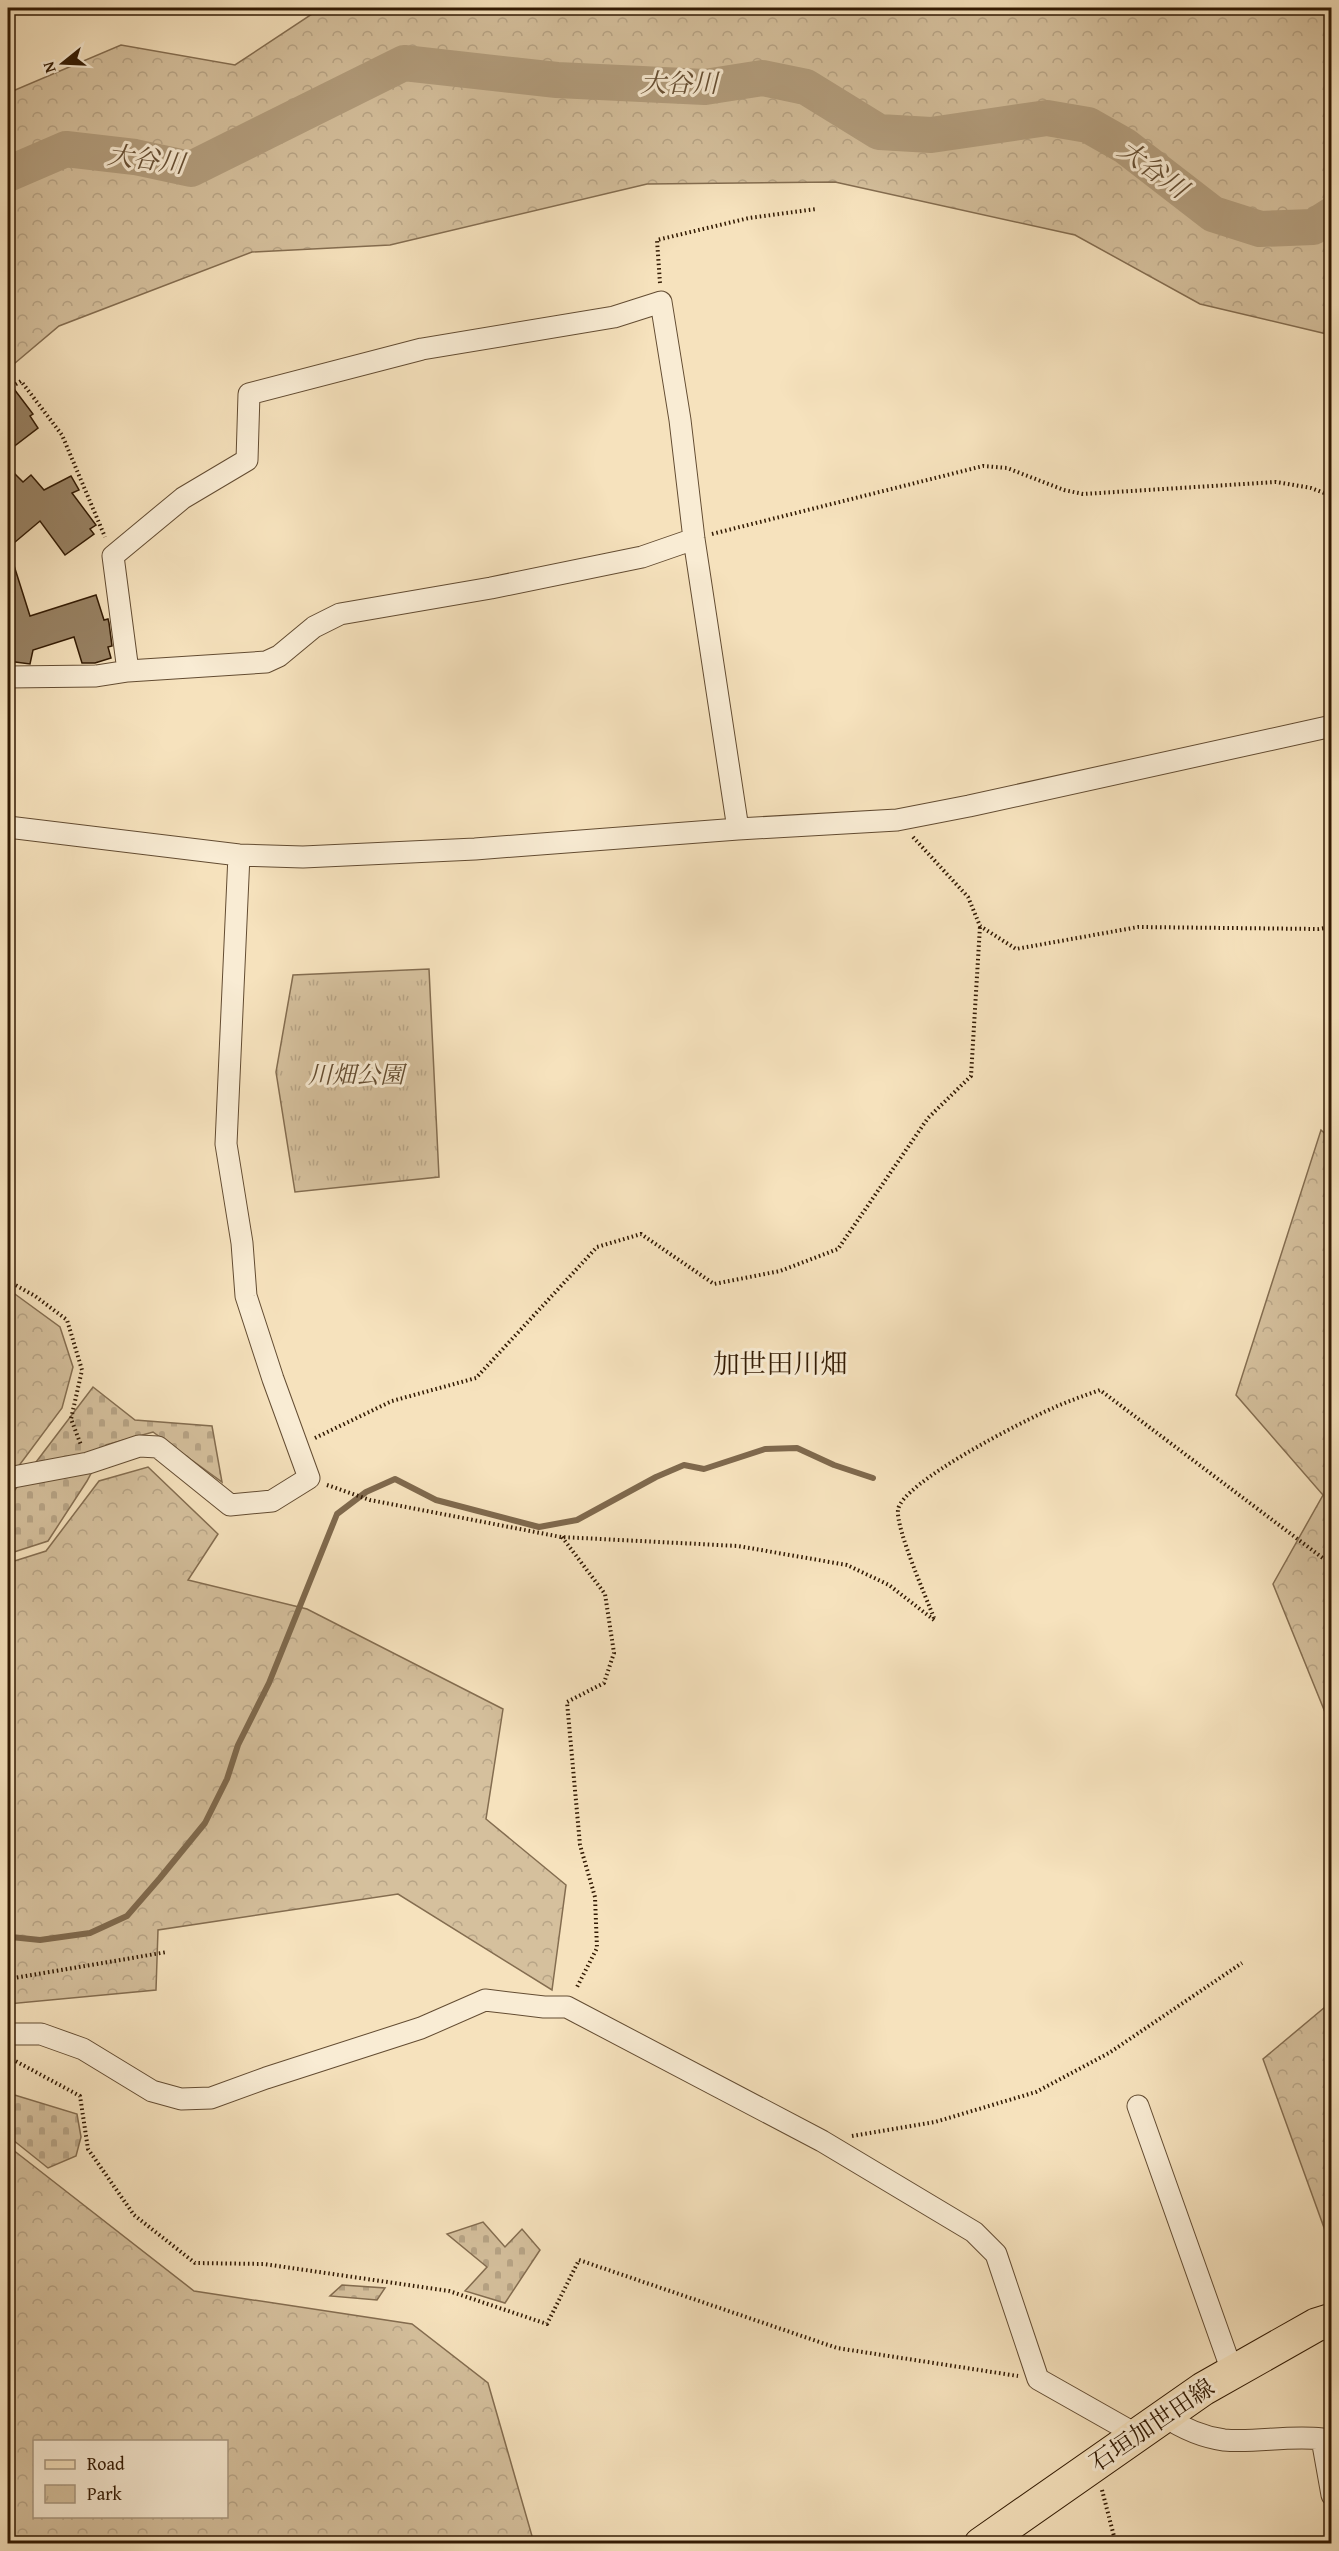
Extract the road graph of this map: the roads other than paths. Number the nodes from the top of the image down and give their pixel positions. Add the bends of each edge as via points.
1 (694, 539) junction
2 (128, 671) junction
3 (8, 677) edge
4 (1332, 726) edge
5 (8, 827) edge
6 (738, 829) junction
7 (239, 855) junction
8 (8, 1478) edge
9 (8, 2034) edge
10 (1138, 2106) dead end
11 (1332, 2320) edge
12 (1232, 2371) junction
13 (1164, 2416) junction
14 (1137, 2435) junction
15 (1332, 2495) edge
16 (981, 2544) edge

1 - 2 street via 642,557 340,614 314,627 266,662
1 - 2 street via 661,302 614,317 422,349 249,394 247,460 183,498 113,556
1 - 6 street
2 - 3 street via 96,676
4 - 6 street via 897,820
5 - 7 street
6 - 7 street via 380,854
7 - 8 street via 226,1144 246,1296 309,1478 272,1501 230,1505 158,1447 139,1446 88,1463
9 - 14 street via 42,2034 83,2049 152,2091 181,2099 211,2098 421,2028 485,2000 567,2007 822,2141 974,2232 996,2254 1038,2379
10 - 12 street
11 - 12 main road, 石垣加世田線
12 - 13 main road, 石垣加世田線
13 - 14 main road, 石垣加世田線
13 - 15 street via 1186,2430 1224,2440 1322,2439
14 - 16 main road, 石垣加世田線

